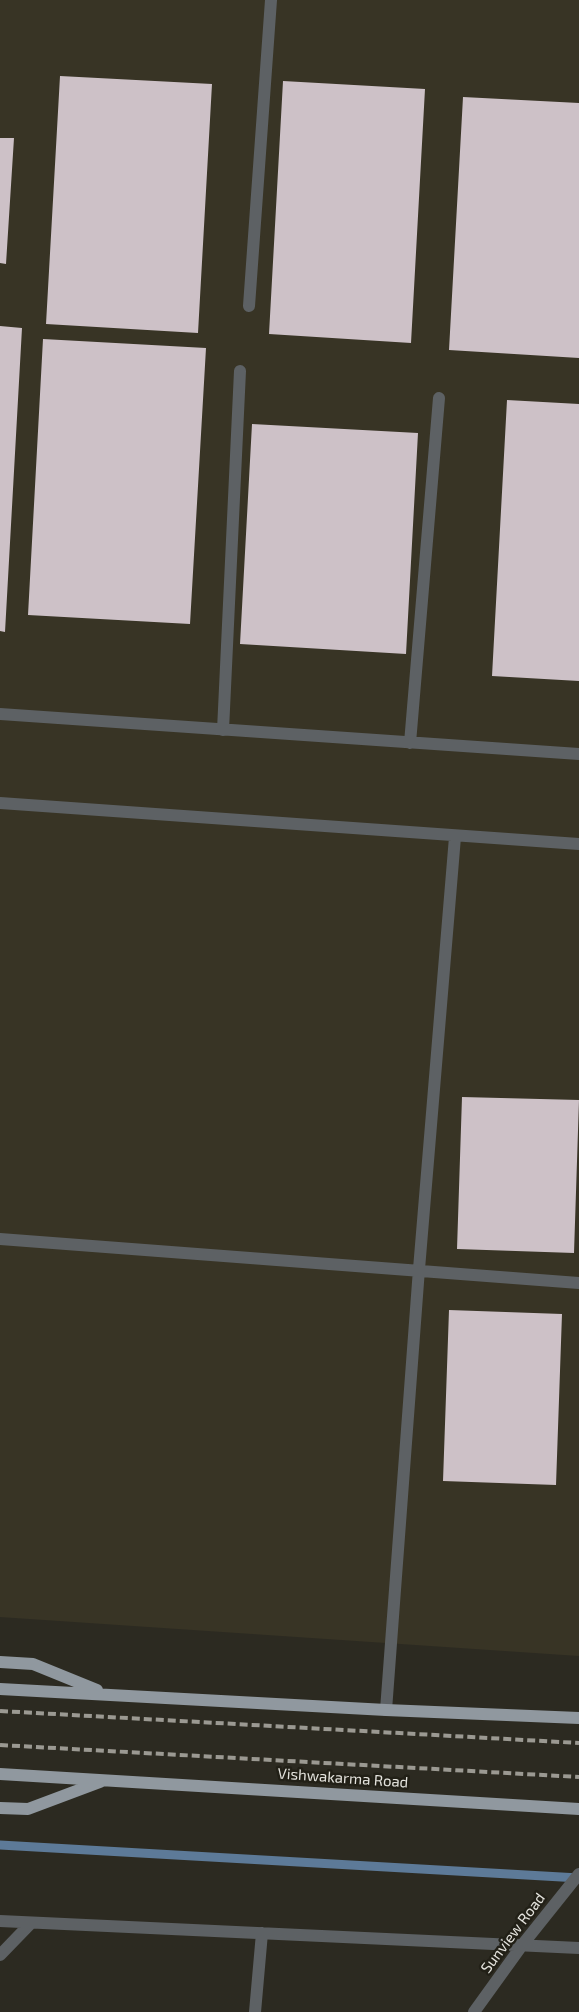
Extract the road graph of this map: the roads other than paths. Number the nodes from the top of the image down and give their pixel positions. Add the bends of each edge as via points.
1 (271, 0) edge
2 (249, 306) dead end
3 (240, 371) dead end
4 (439, 398) dead end
5 (0, 714) edge
6 (222, 730) junction
7 (410, 743) junction
8 (579, 754) edge
9 (0, 803) edge
10 (455, 837) junction
11 (579, 844) edge
12 (0, 1239) edge
13 (419, 1270) junction
14 (579, 1283) edge
15 (0, 1662) edge
16 (0, 1689) edge
17 (108, 1694) junction
18 (386, 1710) junction
19 (579, 1718) edge
20 (0, 1774) edge
21 (105, 1780) junction
22 (0, 1808) edge
23 (579, 1809) edge
24 (579, 1874) edge
25 (0, 1921) edge
26 (31, 1923) junction
27 (262, 1932) junction
28 (523, 1944) junction
29 (579, 1948) edge
30 (0, 1955) edge
31 (255, 2012) edge
32 (474, 2012) edge

1 - 2 street
3 - 6 street
4 - 7 street
5 - 6 street
6 - 7 street
7 - 8 street
9 - 10 street
10 - 11 street
10 - 13 street
12 - 13 street
13 - 14 street
13 - 18 street
15 - 17 main road via 33,1664
16 - 17 main road
17 - 18 main road
18 - 19 main road
20 - 21 main road, Vishwakarma Road
21 - 22 main road via 28,1809
21 - 23 main road, Vishwakarma Road
24 - 28 street, Sunview Road
25 - 26 street
26 - 27 street
26 - 30 street
27 - 28 street
27 - 31 street
28 - 29 street
28 - 32 street, Sunview Road

